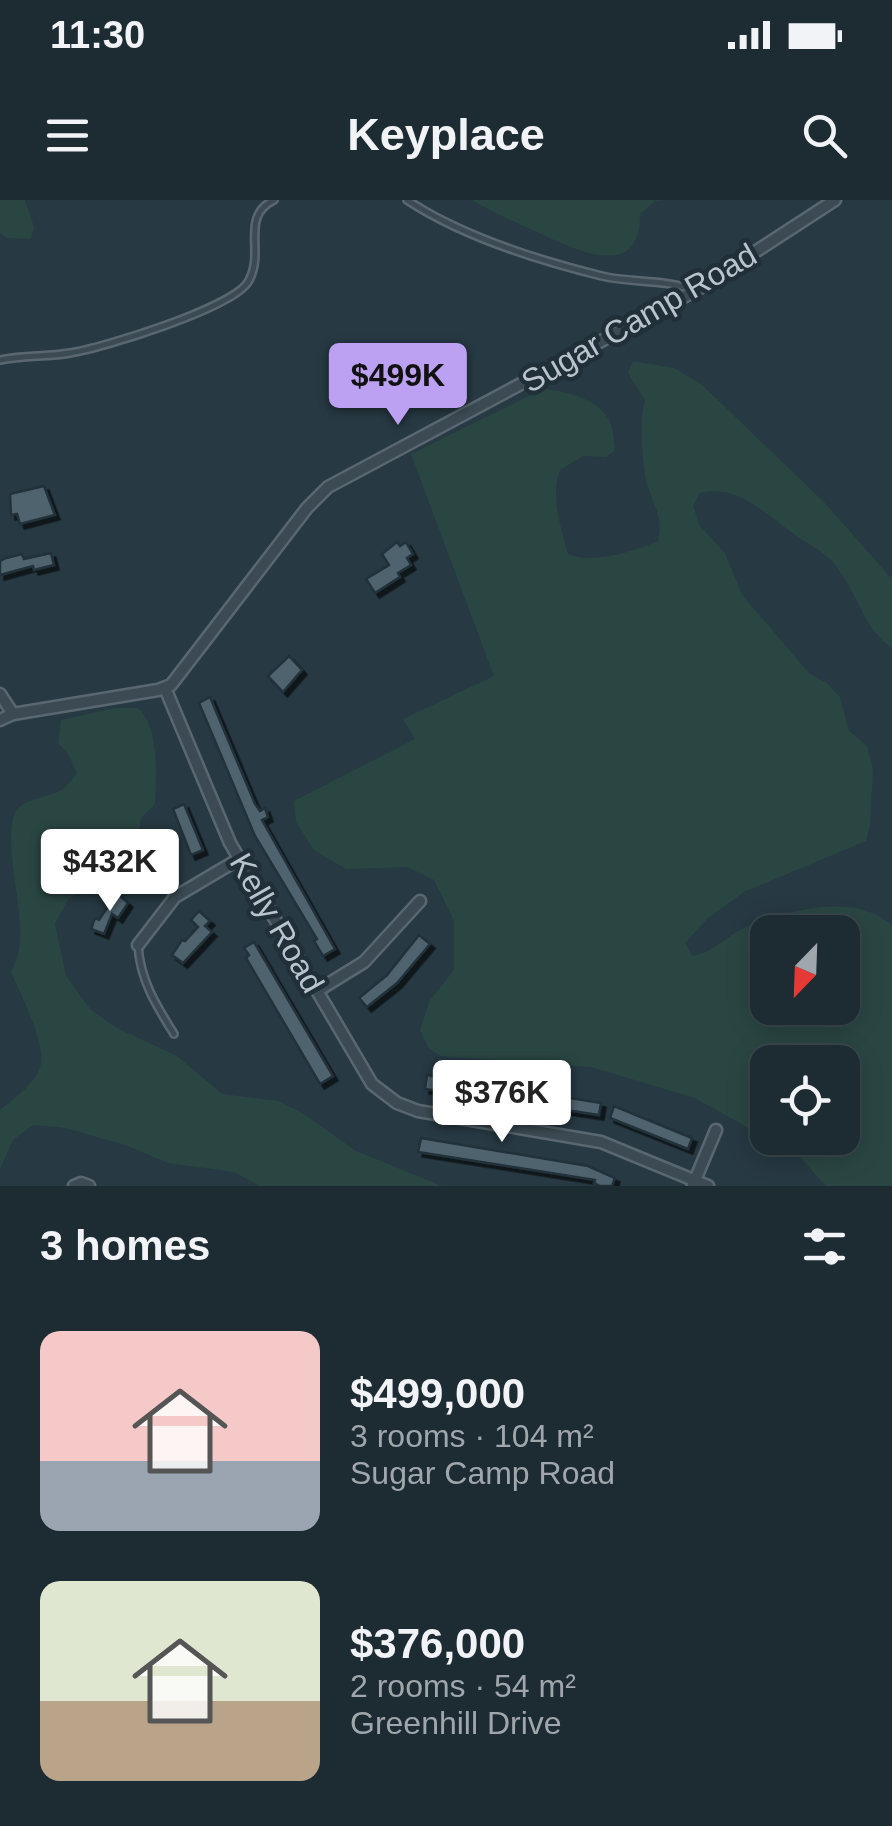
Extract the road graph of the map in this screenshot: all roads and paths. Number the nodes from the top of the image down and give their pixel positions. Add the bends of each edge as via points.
1 (274, 200) edge
2 (408, 200) edge
3 (835, 200) edge
4 (695, 291) junction
5 (0, 360) edge
6 (165, 688) junction
7 (0, 694) edge
8 (12, 714) junction
9 (0, 720) edge
10 (239, 859) junction
11 (420, 900) dead end
12 (138, 945) joint
13 (317, 991) junction
14 (174, 1034) dead end
15 (716, 1130) dead end
16 (694, 1183) edge
17 (74, 1186) edge
18 (89, 1186) edge
19 (708, 1186) edge

1 - 5 lane via 255,216 255,266 230,299 74,352
2 - 4 lane via 446,222 546,260
3 - 4 street, Sugar Camp Road
4 - 6 street, Sugar Camp Road via 328,488 178,680
6 - 8 street
6 - 10 street, Kelly Road
7 - 8 street
8 - 9 street
10 - 12 street via 176,897
10 - 13 street, Kelly Road
11 - 13 street via 364,962
12 - 14 lane via 150,998
13 - 16 street, Kelly Road via 387,1098 418,1112 601,1142
15 - 16 street
16 - 19 street, Kelly Road
17 - 18 street

